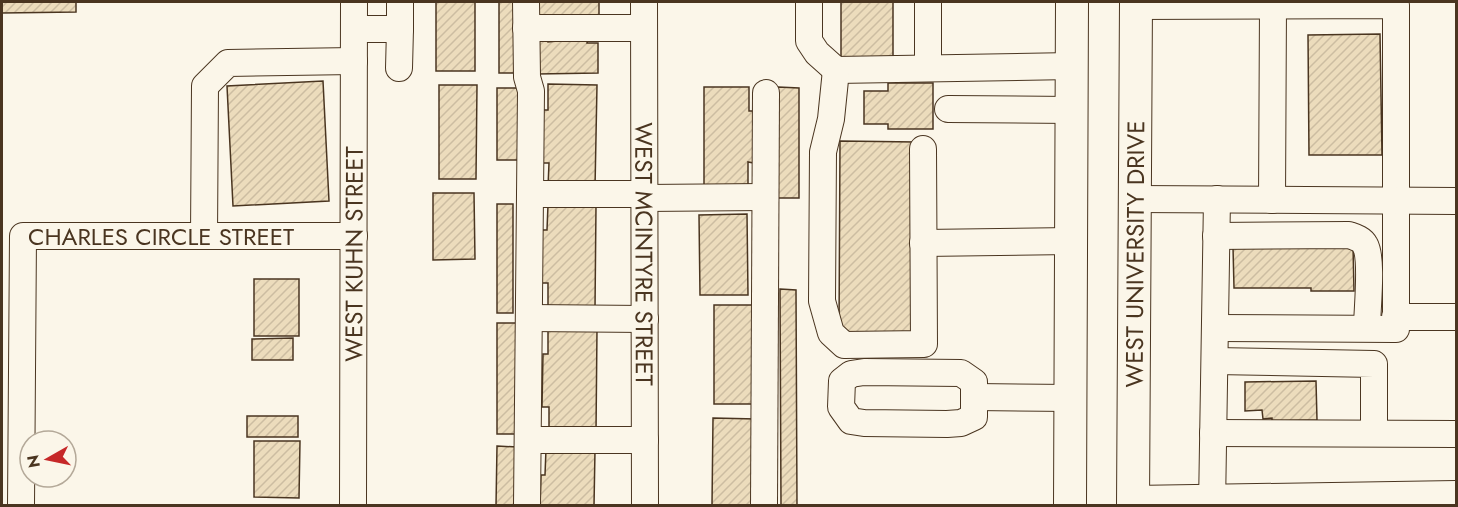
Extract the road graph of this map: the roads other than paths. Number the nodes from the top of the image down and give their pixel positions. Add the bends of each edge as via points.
1 (354, 2) edge
2 (400, 2) edge
3 (526, 2) edge
4 (644, 2) edge
5 (809, 2) edge
6 (928, 2) edge
7 (1072, 2) edge
8 (1396, 3) edge
9 (1136, 4) edge
10 (1273, 6) junction
11 (526, 28) junction
12 (644, 28) junction
13 (354, 29) junction
14 (400, 29) junction
15 (354, 61) junction
16 (1072, 66) junction
17 (399, 68) dead end
18 (928, 68) junction
19 (836, 70) junction
20 (766, 93) dead end
21 (948, 109) dead end
22 (1072, 110) junction
23 (923, 149) dead end
24 (530, 194) junction
25 (644, 196) junction
26 (765, 197) junction
27 (1135, 199) junction
28 (1217, 199) junction
29 (1272, 200) junction
30 (1395, 200) junction
31 (1456, 201) edge
32 (204, 236) junction
33 (354, 236) junction
34 (1216, 236) junction
35 (1071, 241) junction
36 (924, 243) junction
37 (1395, 317) junction
38 (1456, 317) edge
39 (529, 318) junction
40 (645, 319) junction
41 (1215, 328) junction
42 (1367, 328) junction
43 (1215, 361) junction
44 (975, 397) junction
45 (1071, 398) junction
46 (1213, 433) junction
47 (1374, 433) junction
48 (1456, 434) edge
49 (645, 440) junction
50 (528, 441) junction
51 (1456, 494) edge
52 (1133, 502) edge
53 (1212, 502) edge
54 (21, 506) edge
55 (353, 506) edge
56 (527, 506) edge
57 (645, 506) edge
58 (764, 506) edge
59 (1070, 506) edge

1 - 13 street, WEST KUHN STREET
2 - 14 street
3 - 11 street
4 - 12 street, WEST MCINTYRE STREET
5 - 19 street via 809,41
6 - 18 street
7 - 16 main road
8 - 10 street
8 - 30 street
9 - 10 street
9 - 27 main road, WEST UNIVERSITY DRIVE
10 - 29 street
11 - 12 street
11 - 24 street via 531,91
12 - 25 street, WEST MCINTYRE STREET
13 - 14 street
13 - 15 street, WEST KUHN STREET
14 - 17 street
15 - 32 street via 228,63 205,86
15 - 33 street, WEST KUHN STREET
16 - 18 street
16 - 22 main road
18 - 19 street
19 - 36 street via 823,152 822,301 831,333 844,345 924,344
20 - 26 street
21 - 22 street
22 - 35 main road
23 - 36 street
24 - 25 street
24 - 39 street
25 - 26 street
25 - 40 street, WEST MCINTYRE STREET
26 - 58 street
27 - 28 street
27 - 52 main road, WEST UNIVERSITY DRIVE
28 - 29 street
28 - 34 street
29 - 30 street
30 - 31 street
30 - 37 street
32 - 33 street, CHARLES CIRCLE STREET
32 - 54 street, CHARLES CIRCLE STREET via 23,236
33 - 55 street, WEST KUHN STREET
34 - 41 street
34 - 42 street via 1359,238 1366,246 1368,262
35 - 36 street
35 - 45 main road
37 - 38 street
37 - 42 street via 1396,329
39 - 40 street
39 - 50 street
40 - 49 street, WEST MCINTYRE STREET
41 - 42 street
41 - 43 street
43 - 46 street
43 - 47 street via 1374,364
44 - 44 street via 974,382 961,373 864,372 851,374 842,381 841,407 851,421 864,423 961,423 974,417
44 - 45 street
45 - 59 main road
46 - 47 street
46 - 53 street
47 - 48 street
49 - 50 street
49 - 57 street, WEST MCINTYRE STREET
50 - 56 street
51 - 53 street
52 - 53 street

